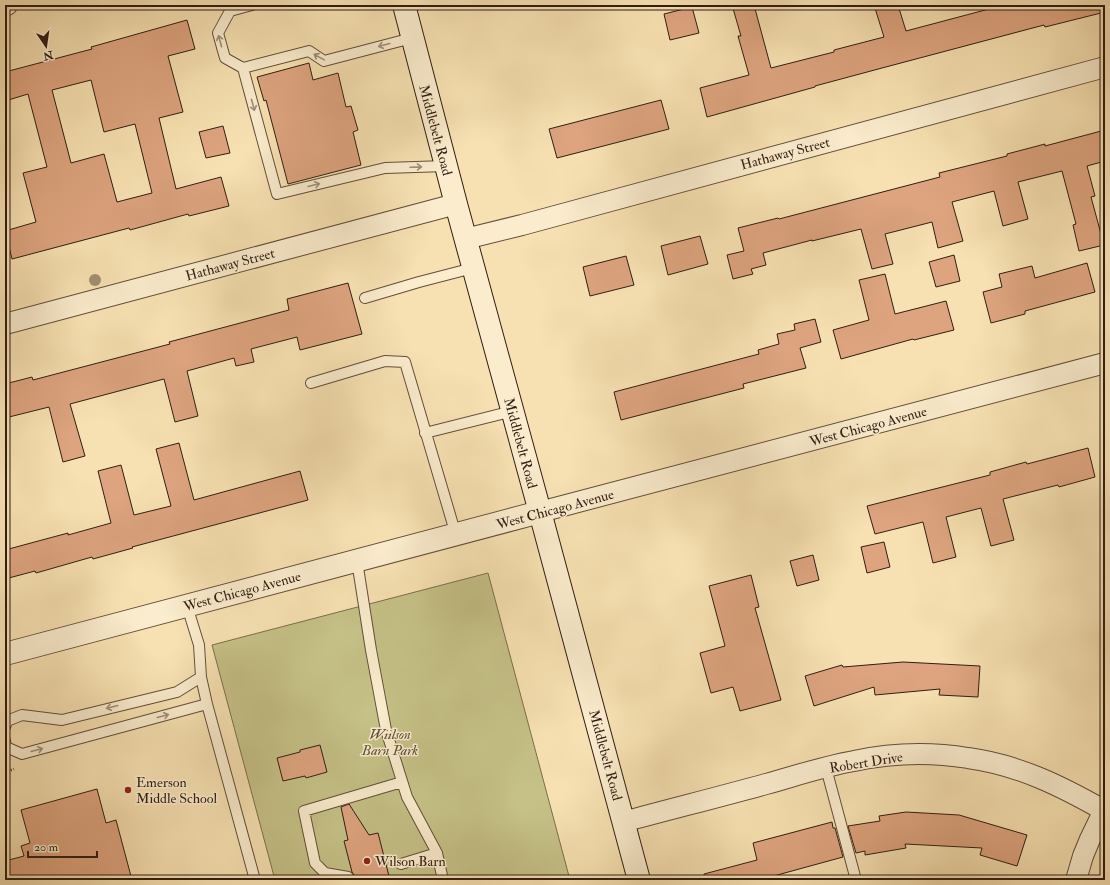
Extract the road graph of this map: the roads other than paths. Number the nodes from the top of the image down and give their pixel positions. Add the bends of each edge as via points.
1 (252, 5) edge
2 (404, 5) edge
3 (412, 38) junction
4 (1105, 67) edge
5 (243, 68) junction
6 (446, 166) junction
7 (456, 204) junction
8 (465, 239) junction
9 (474, 268) junction
10 (365, 298) dead end
11 (5, 324) edge
12 (1105, 363) edge
13 (311, 383) dead end
14 (513, 411) junction
15 (425, 433) junction
16 (540, 512) junction
17 (456, 535) junction
18 (357, 560) junction
19 (187, 606) junction
20 (5, 654) edge
21 (201, 677) junction
22 (208, 704) junction
23 (5, 727) edge
24 (5, 741) edge
25 (826, 768) junction
26 (402, 782) junction
27 (1105, 810) edge
28 (623, 822) junction
29 (437, 853) junction
30 (401, 864) dead end
31 (348, 877) dead end
32 (255, 880) edge
33 (443, 880) edge
34 (639, 880) edge
35 (856, 880) edge
36 (1076, 880) edge

5 -> 1 lane via 225,58 218,33 230,11
2 - 3 main road, Middlebelt Road
3 -> 5 lane via 324,61 309,51
3 - 6 main road, Middlebelt Road
4 - 8 street, Hathaway Street
5 -> 6 lane via 277,194 385,168
6 - 7 main road, Middlebelt Road
7 - 8 main road, Middlebelt Road
7 - 11 street, Hathaway Street
8 - 9 main road, Middlebelt Road
9 - 10 lane
9 - 14 main road, Middlebelt Road
12 - 16 street, West Chicago Avenue
13 - 15 lane via 385,361 404,362
14 - 15 lane
14 - 16 main road, Middlebelt Road
15 - 17 lane
16 - 17 main road, West Chicago Avenue
16 - 28 main road, Middlebelt Road
17 - 18 main road, West Chicago Avenue
18 - 19 main road, West Chicago Avenue
18 - 26 lane via 385,727
19 - 20 main road, West Chicago Avenue
19 - 21 lane via 199,645
21 - 22 lane
21 -> 23 lane via 177,692 62,720 22,715 7,721
24 -> 22 lane via 6,747 22,754
22 - 32 lane
25 - 27 street, Robert Drive via 894,755 931,754 968,758 1005,765 1040,777
25 - 28 street, Robert Drive
25 - 35 lane
26 - 29 lane via 407,797
26 - 31 lane via 304,811 315,862 325,873
27 - 36 street via 1090,839
28 - 34 main road, Middlebelt Road
29 - 30 lane
29 - 33 lane

